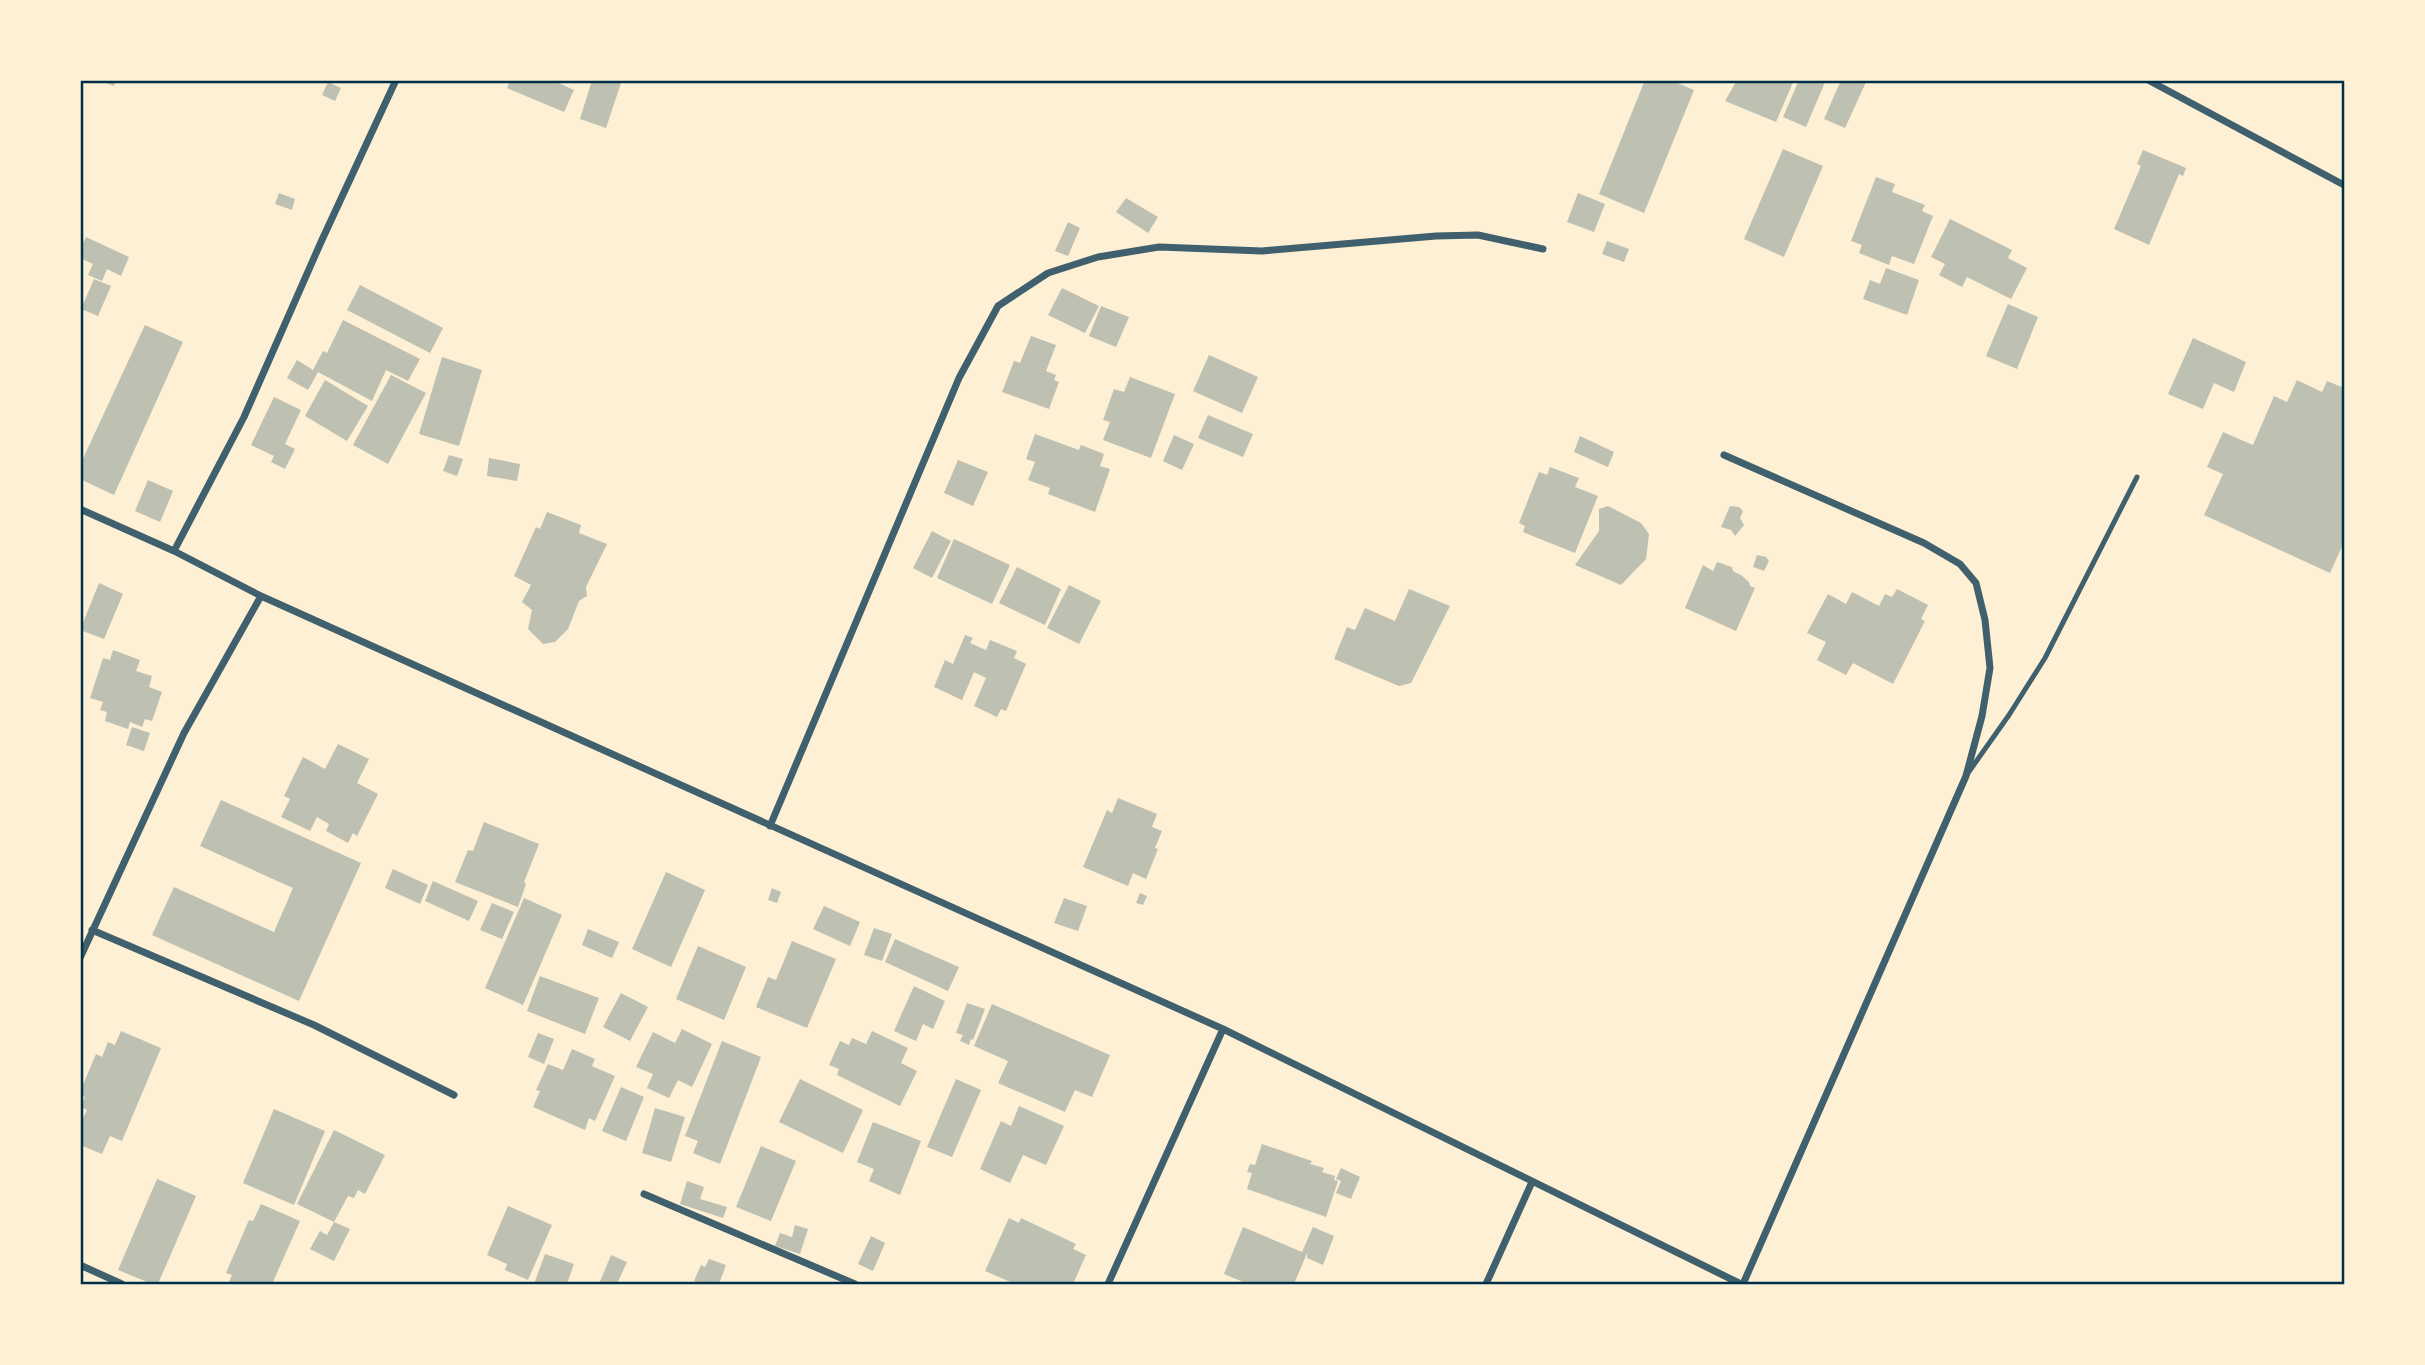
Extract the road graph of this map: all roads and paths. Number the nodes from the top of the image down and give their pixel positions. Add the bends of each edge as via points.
1 (396, 80) edge
2 (2148, 80) edge
3 (2344, 185) edge
4 (1544, 249) dead end
5 (1724, 455) dead end
6 (2137, 477) dead end
7 (80, 509) edge
8 (174, 551) junction
9 (261, 596) junction
10 (1966, 776) junction
11 (770, 826) junction
12 (92, 930) junction
13 (80, 958) edge
14 (1223, 1029) junction
15 (453, 1095) dead end
16 (1532, 1182) junction
17 (644, 1194) dead end
18 (80, 1265) edge
19 (122, 1284) edge
20 (855, 1284) edge
21 (1108, 1284) edge
22 (1486, 1284) edge
23 (1742, 1284) edge

1 - 8 street via 244,417
2 - 3 street
4 - 11 street via 1478,236 1262,251 1159,247 1098,257 1048,273 998,306 959,378
5 - 10 street via 1924,543 1960,564 1976,583 1990,668
6 - 10 lane via 2045,658
7 - 8 street
8 - 9 street
9 - 11 street
9 - 12 street via 184,733
10 - 23 street
11 - 14 street
12 - 13 street
12 - 15 street via 314,1025
14 - 16 street
14 - 21 street
16 - 22 street
16 - 23 street
17 - 20 street
18 - 19 street

